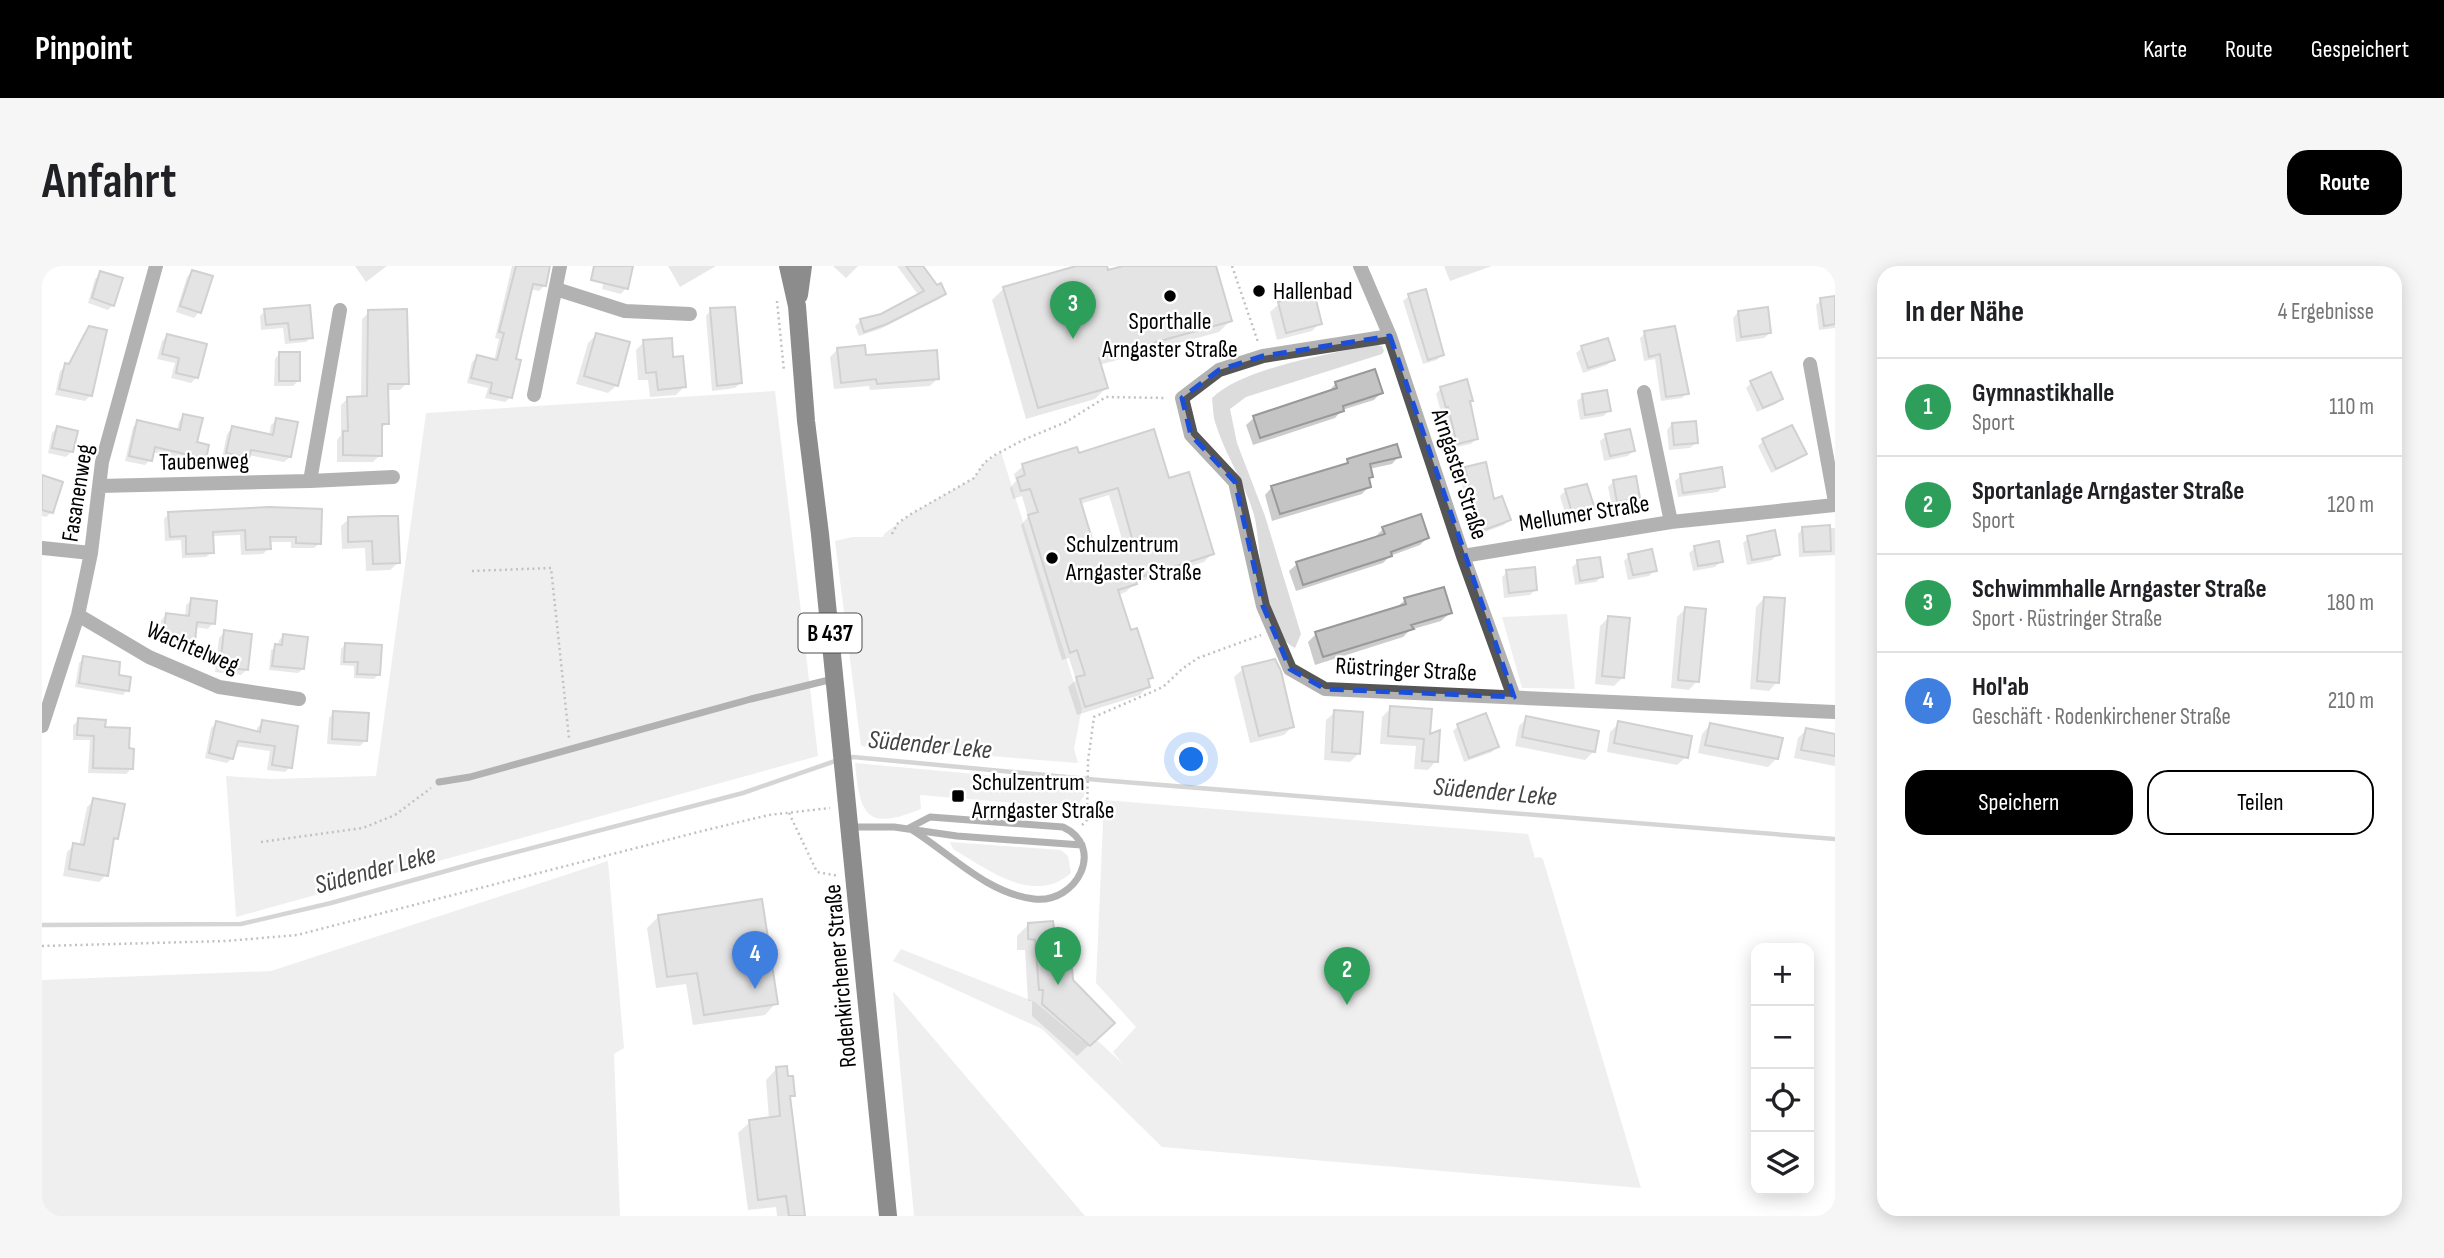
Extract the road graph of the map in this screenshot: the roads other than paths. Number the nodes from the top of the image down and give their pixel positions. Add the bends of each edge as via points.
1 (156, 266) edge
2 (560, 266) edge
3 (788, 266) edge
4 (803, 266) edge
5 (1360, 266) edge
6 (555, 289) junction
7 (797, 306) junction
8 (340, 310) dead end
9 (690, 314) dead end
10 (1390, 336) junction
11 (1810, 364) dead end
12 (1644, 392) dead end
13 (534, 395) dead end
14 (393, 477) dead end
15 (310, 481) junction
16 (99, 486) junction
17 (1835, 503) edge
18 (1671, 522) junction
19 (42, 548) edge
20 (91, 553) junction
21 (1463, 556) junction
22 (78, 615) junction
23 (834, 679) junction
24 (1514, 696) junction
25 (299, 699) dead end
26 (1835, 712) edge
27 (42, 726) edge
28 (439, 782) road end
29 (850, 827) junction
30 (909, 828) junction
31 (1082, 845) junction
32 (888, 1216) edge

1 - 16 street, Fasanenweg
2 - 6 street
3 - 7 main road, B 437
4 - 7 main road, B 437
5 - 10 street, Arngaster Straße
6 - 9 street via 625,312
6 - 13 street
7 - 23 main road, B 437
8 - 15 street
10 - 21 street, Arngaster Straße
10 - 24 street, Rüstringer Straße via 1263,356 1219,370 1182,398 1191,435 1236,482 1263,606 1290,669 1325,689
11 - 17 street, Mellumer Straße
12 - 18 street, Mellumer Straße
14 - 15 street, Taubenweg
15 - 16 street, Taubenweg
16 - 20 street, Fasanenweg
17 - 18 street, Mellumer Straße
18 - 21 street, Mellumer Straße
19 - 20 street
20 - 22 street, Fasanenweg
21 - 24 street, Arngaster Straße
22 - 25 street, Wachtelweg via 149,657 219,687
22 - 27 street, Fasanenweg
23 - 28 lane
23 - 29 main road, Rodenkirchener Straße / B 437
24 - 26 street, Rüstringer Straße
29 - 30 lane
29 - 32 main road, Rodenkirchener Straße / B 437
30 - 31 lane
30 - 31 lane via 930,817 1063,827 1075,833
30 - 31 lane via 959,865 1002,889 1037,900 1056,897 1072,887 1082,873

